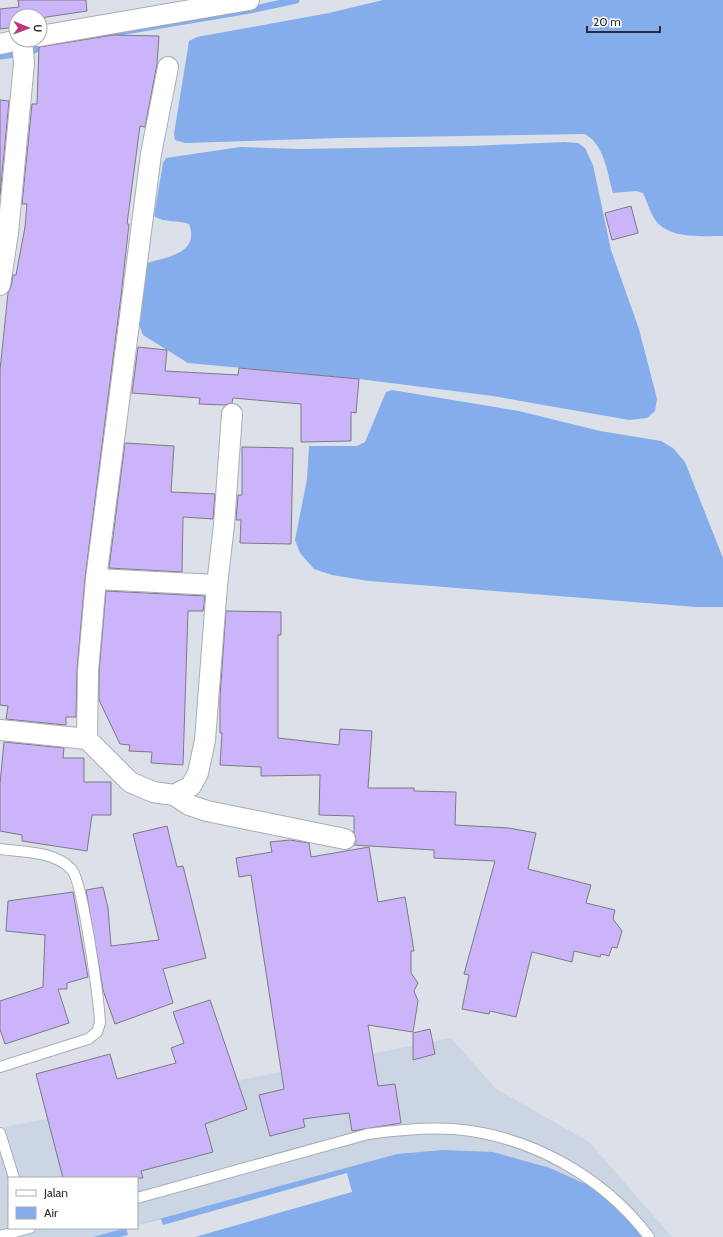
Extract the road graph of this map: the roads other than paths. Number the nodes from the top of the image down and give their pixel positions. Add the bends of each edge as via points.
1 (249, 0) edge
2 (48, 41) edge
3 (26, 48) edge
4 (168, 67) dead end
5 (0, 285) edge
6 (232, 414) dead end
7 (96, 579) junction
8 (217, 585) junction
9 (0, 730) edge
10 (87, 739) junction
11 (174, 795) junction
12 (345, 839) dead end
13 (0, 849) edge
14 (0, 1067) edge
15 (0, 1132) edge
16 (14, 1177) edge
17 (138, 1198) edge
18 (26, 1229) edge
19 (0, 1236) edge
20 (649, 1237) edge

1 - 2 street
3 - 5 street via 8,233
4 - 7 street via 151,154
6 - 8 street
7 - 8 street
7 - 10 street via 88,671
8 - 11 street via 205,740 198,773 191,786
9 - 10 street
10 - 11 street via 130,782 153,792
11 - 12 street via 189,806 207,811
13 - 14 lane via 44,855 62,862 72,870 78,880 100,1023 97,1032 88,1039
15 - 16 lane
17 - 20 lane via 368,1134 399,1130 452,1129 491,1134 513,1141 580,1172 620,1203
18 - 19 lane

